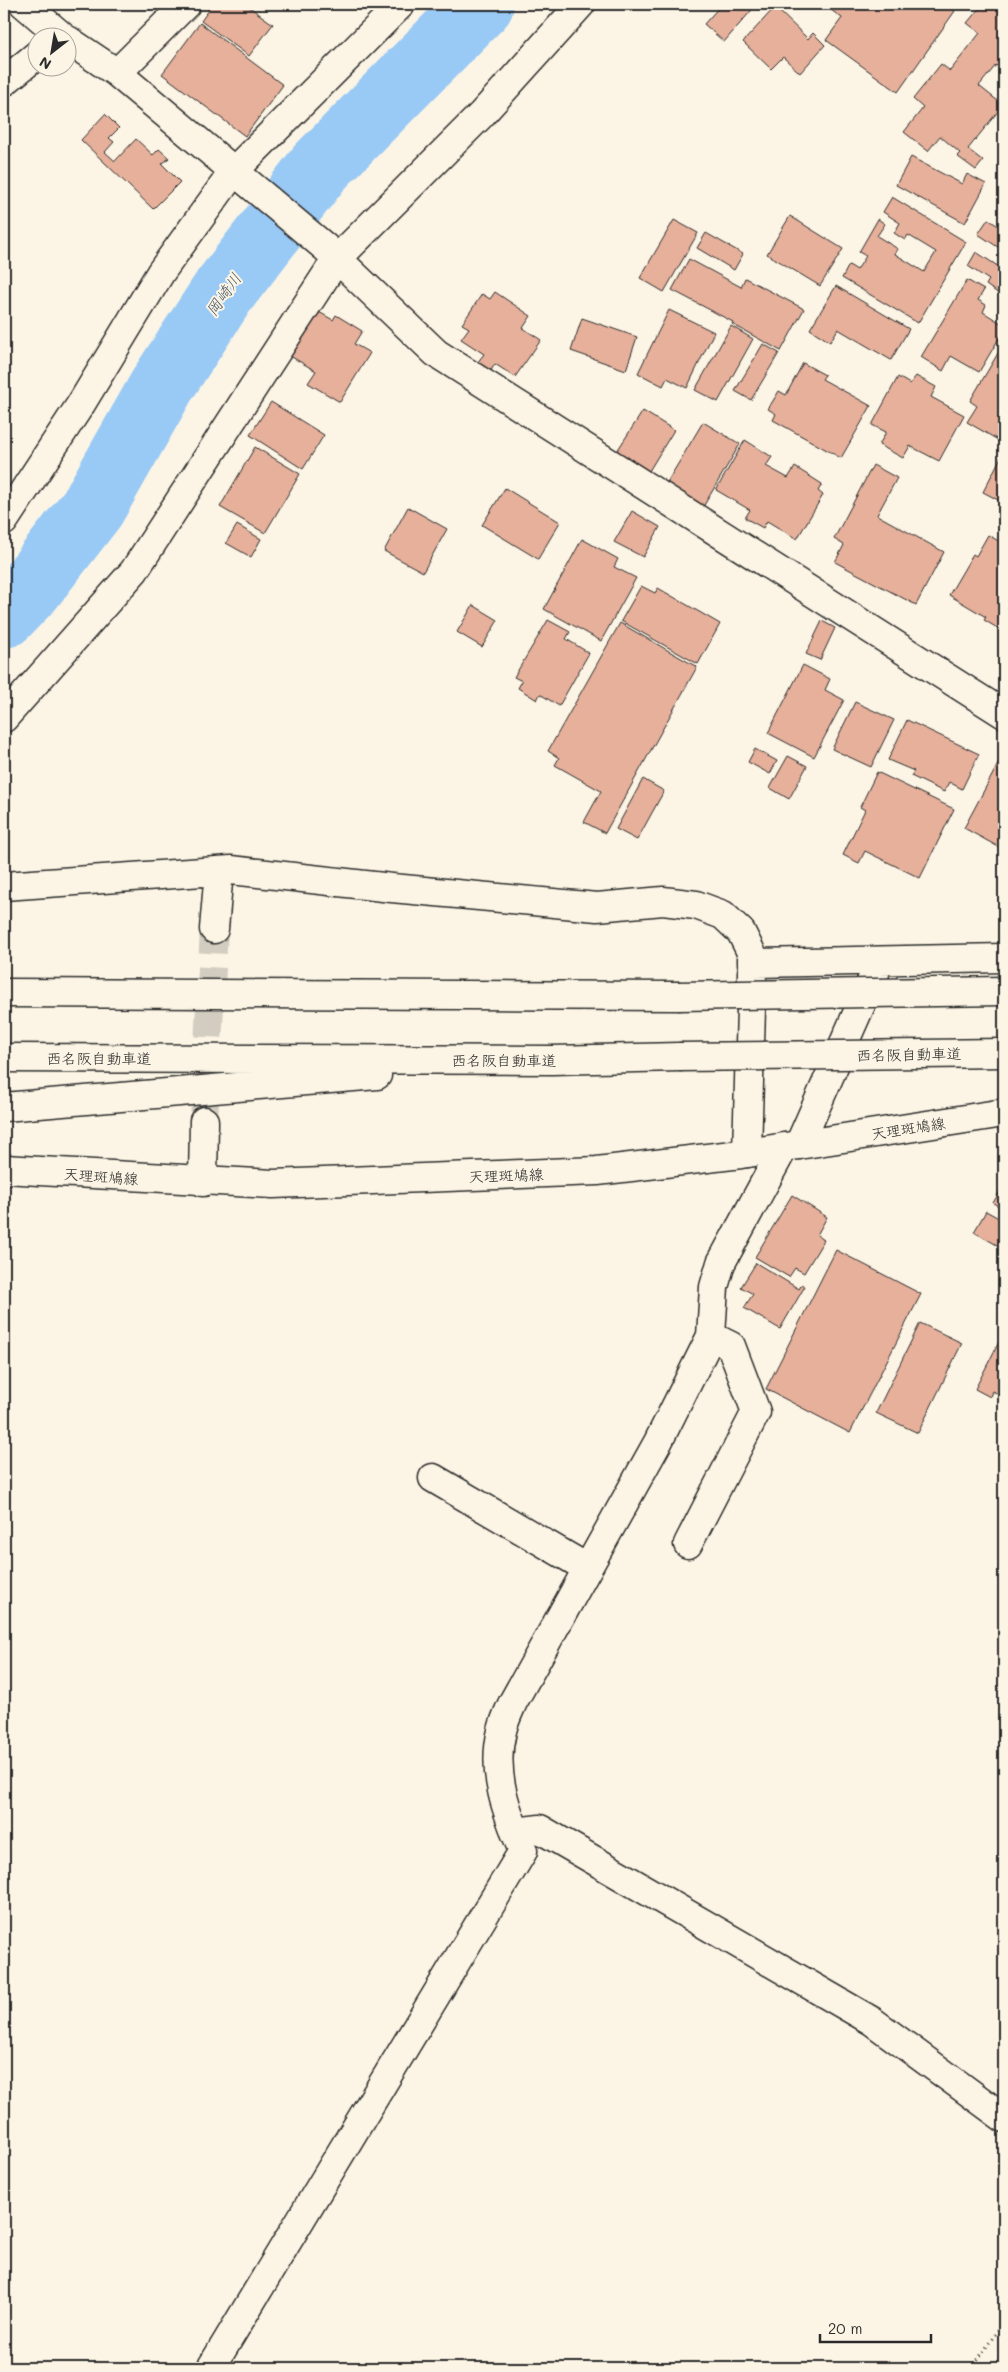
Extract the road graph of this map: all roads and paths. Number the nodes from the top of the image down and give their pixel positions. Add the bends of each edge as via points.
1 (24, 4) edge
2 (186, 4) edge
3 (401, 4) edge
4 (581, 4) edge
5 (53, 28) edge
6 (78, 47) edge
7 (28, 62) edge
8 (118, 73) junction
9 (4, 82) edge
10 (234, 171) junction
11 (331, 254) junction
12 (4, 521) edge
13 (1002, 705) edge
14 (4, 718) edge
15 (219, 872) junction
16 (4, 886) edge
17 (214, 929) tunnel mouth
18 (1004, 958) edge
19 (881, 960) junction
20 (752, 963) junction
21 (1004, 990) edge
22 (4, 993) edge
23 (1004, 1053) edge
24 (4, 1058) edge
25 (552, 1060) junction
26 (4, 1106) edge
27 (1004, 1113) edge
28 (204, 1121) tunnel mouth
29 (792, 1146) junction
30 (747, 1153) junction
31 (4, 1169) edge
32 (203, 1182) junction
33 (711, 1336) junction
34 (434, 1478) dead end
35 (688, 1544) dead end
36 (587, 1568) junction
37 (515, 1832) junction
38 (1004, 2118) edge
39 (1004, 2321) edge
40 (211, 2368) edge
41 (972, 2368) edge

1 - 5 main road
2 - 8 main road
3 - 10 main road
4 - 11 main road via 480,115
6 - 8 main road
7 - 9 main road
8 - 10 main road
10 - 11 main road
10 - 12 main road via 161,272 81,404
11 - 13 main road via 436,354
11 - 14 main road via 134,570
15 - 16 main road
15 - 17 main road
15 - 20 main road via 231,870 597,907 663,901 696,905 722,915 741,932 752,954
18 - 19 main road
19 - 20 main road
19 - 29 main road
20 - 30 main road
21 - 22 main road, bridge via 678,996
23 - 25 main road, 西名阪自動車道, bridge
24 - 25 main road, 西名阪自動車道
25 - 26 main road
27 - 29 main road, 天理斑鳩線
28 - 32 main road
29 - 30 main road, 天理斑鳩線
29 - 33 main road via 721,1263 714,1288
30 - 32 main road, 天理斑鳩線 via 597,1171 273,1184
31 - 32 main road, 天理斑鳩線
33 - 35 main road via 731,1346 756,1412
33 - 36 main road via 658,1442
34 - 36 main road
36 - 37 main road via 513,1702 502,1730 497,1762 502,1793
37 - 38 main road via 540,1829 798,1977 872,2021
37 - 40 main road via 523,1851
39 - 41 path

